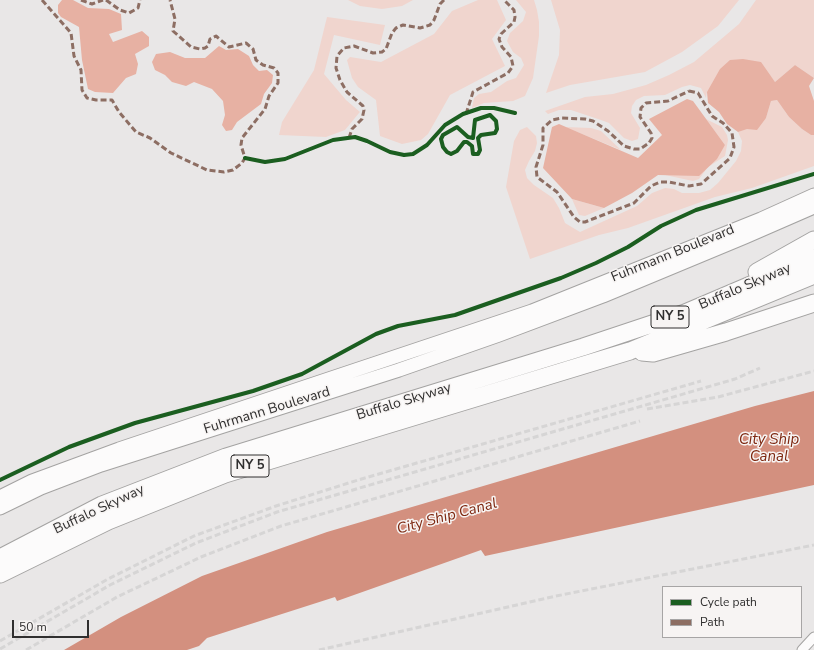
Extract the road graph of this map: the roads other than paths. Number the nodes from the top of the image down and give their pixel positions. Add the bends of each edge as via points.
1 (814, 195) edge
2 (814, 206) edge
3 (814, 240) edge
4 (814, 258) edge
5 (814, 275) edge
6 (814, 303) edge
7 (685, 312) junction
8 (534, 316) junction
9 (630, 351) junction
10 (508, 379) junction
11 (0, 497) edge
12 (0, 508) edge
13 (0, 558) edge
14 (0, 574) edge
15 (814, 637) edge
16 (802, 650) edge

1 - 8 street, Fuhrmann Boulevard
2 - 8 street, Fuhrmann Boulevard via 618,290
3 - 7 highway
4 - 7 highway, Buffalo Skyway / NY 5
5 - 9 highway, Buffalo Skyway / NY 5
6 - 9 highway via 734,330 653,353
7 - 10 highway, Buffalo Skyway / NY 5 via 523,366
8 - 11 street, Fuhrmann Boulevard via 119,449 32,481
8 - 12 street, Fuhrmann Boulevard via 399,370 101,465
9 - 10 highway, Buffalo Skyway / NY 5 via 527,382
10 - 13 highway, Buffalo Skyway / NY 5 via 226,457 102,505
10 - 14 highway, Buffalo Skyway / NY 5 via 225,474 108,521
15 - 16 street

